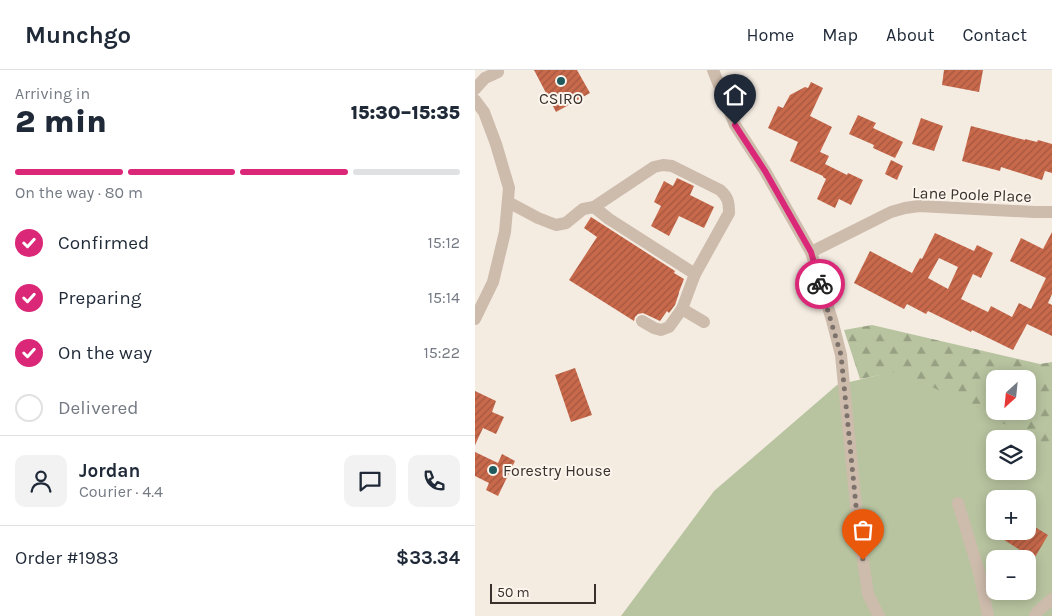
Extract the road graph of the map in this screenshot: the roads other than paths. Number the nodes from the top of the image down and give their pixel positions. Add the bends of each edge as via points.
1 (713, 70) edge
2 (499, 72) dead end
3 (483, 74) edge
4 (475, 89) edge
5 (475, 100) edge
6 (508, 202) junction
7 (594, 207) junction
8 (1052, 212) edge
9 (811, 252) junction
10 (695, 274) junction
11 (682, 309) junction
12 (475, 319) edge
13 (642, 321) dead end
14 (704, 322) dead end
15 (958, 503) dead end
16 (1052, 599) edge
17 (879, 616) edge
18 (988, 616) edge
19 (1035, 616) edge

1 - 9 street via 735,125
2 - 3 street
3 - 4 street
5 - 6 street via 485,112 496,144 509,188
6 - 7 street via 556,225 566,223 583,209
6 - 12 street via 505,232 493,282
7 - 10 street
7 - 10 street via 654,167 663,165 672,166 720,190 729,202 729,212
8 - 9 street, Lane Poole Place via 905,208
9 - 17 street via 841,355 858,526 868,594
10 - 11 street
11 - 13 street via 669,327 661,330
11 - 14 street
15 - 18 street via 979,572
16 - 19 street

